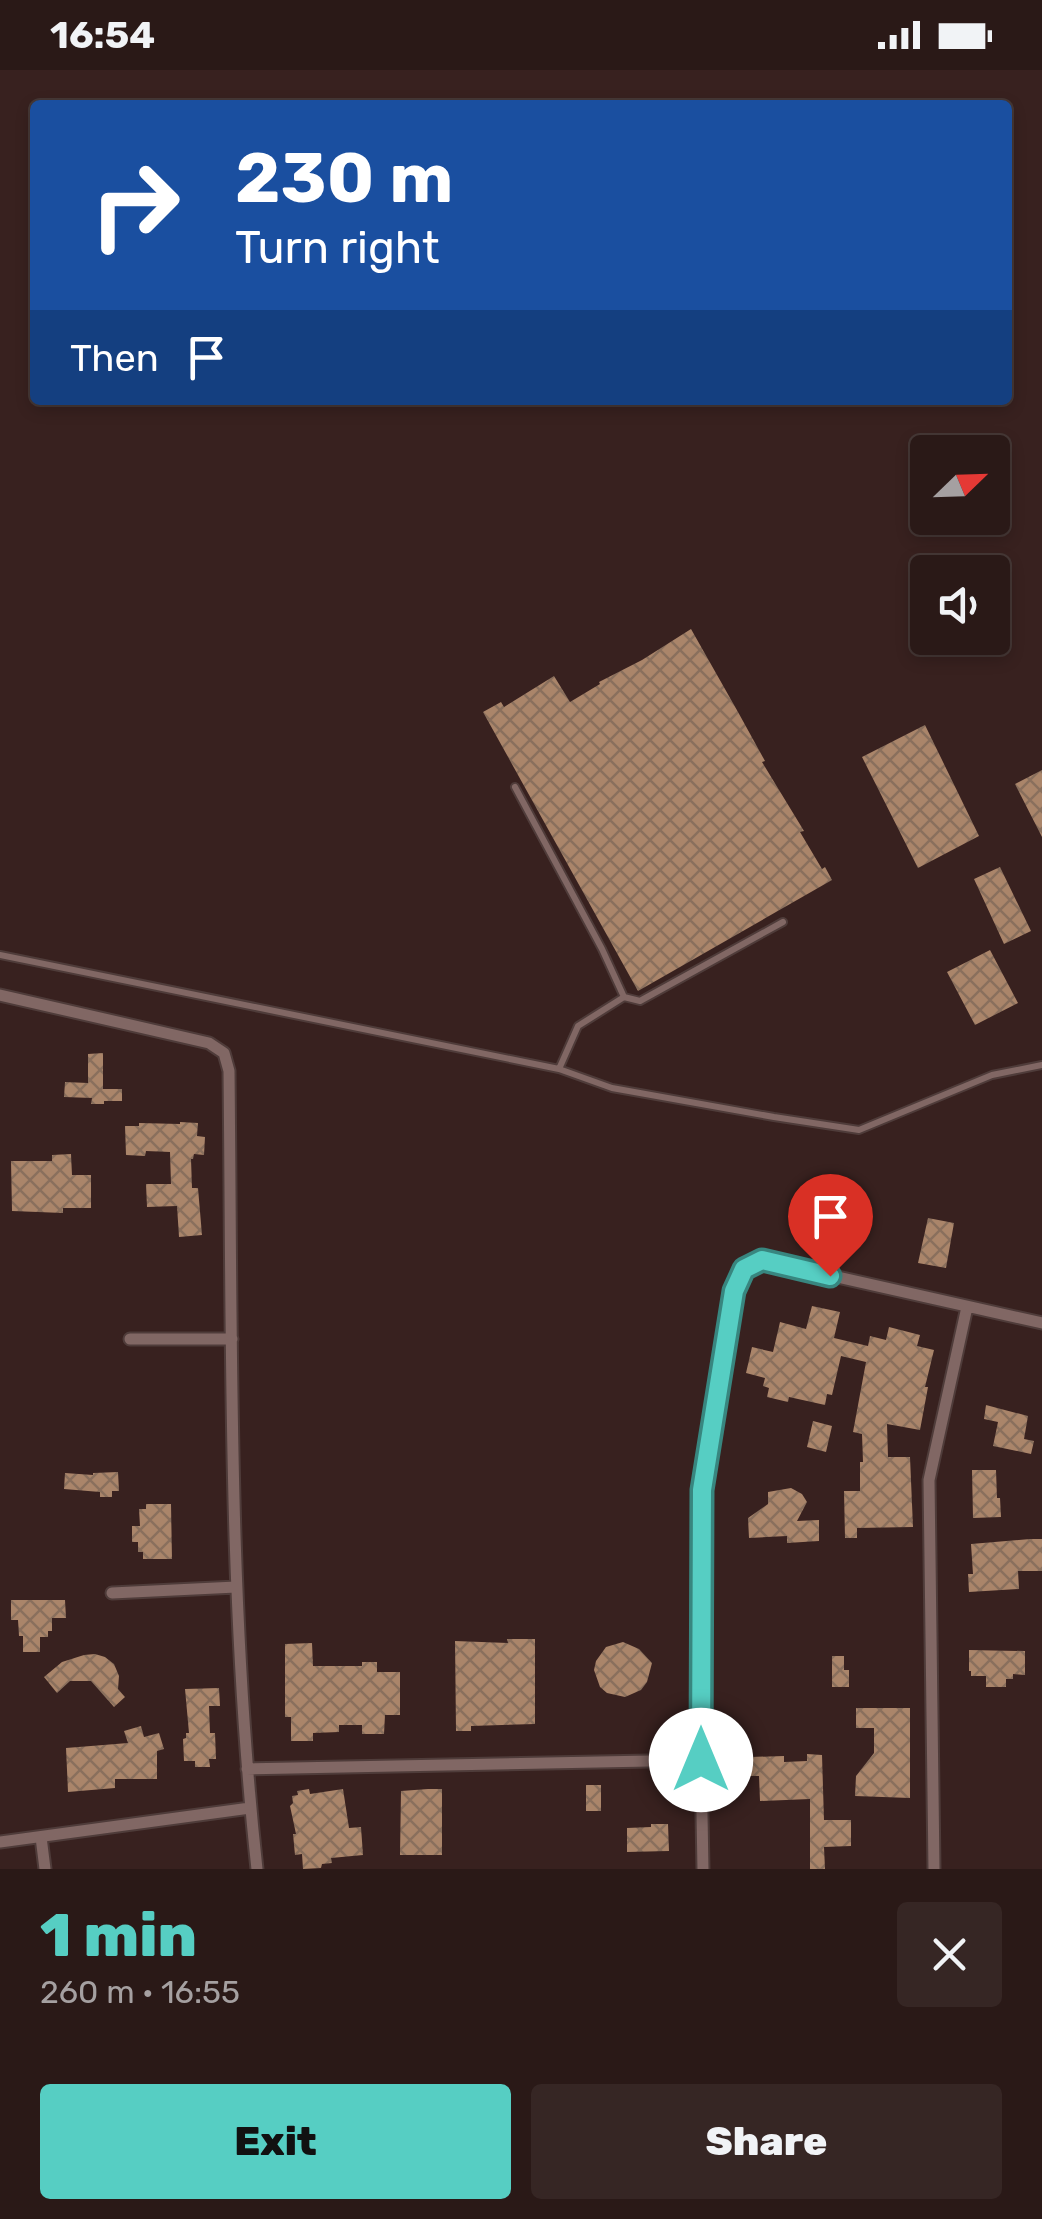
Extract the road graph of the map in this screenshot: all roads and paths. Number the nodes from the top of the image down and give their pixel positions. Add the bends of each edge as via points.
1 (515, 787) dead end
2 (783, 922) dead end
3 (0, 954) edge
4 (0, 995) edge
5 (624, 997) junction
6 (1042, 1064) edge
7 (559, 1069) junction
8 (967, 1306) junction
9 (1042, 1323) edge
10 (130, 1338) dead end
11 (232, 1340) junction
12 (236, 1587) junction
13 (112, 1594) dead end
14 (701, 1760) junction
15 (247, 1768) junction
16 (250, 1808) junction
17 (42, 1837) junction
18 (0, 1842) edge
19 (45, 1869) edge
20 (257, 1869) edge
21 (703, 1869) edge
22 (934, 1869) edge

1 - 5 lane
2 - 5 lane via 640,1001
3 - 7 lane
4 - 11 street via 209,1043 224,1053
5 - 7 lane via 578,1026
6 - 7 lane via 992,1075 859,1130 612,1088
8 - 9 street
8 - 14 street via 762,1260 744,1269 734,1291 702,1490
8 - 22 street via 928,1480
10 - 11 street
11 - 12 street
12 - 13 street
12 - 15 street
14 - 15 street
14 - 21 street
15 - 16 street
16 - 17 street
16 - 20 street
17 - 18 street
17 - 19 street

